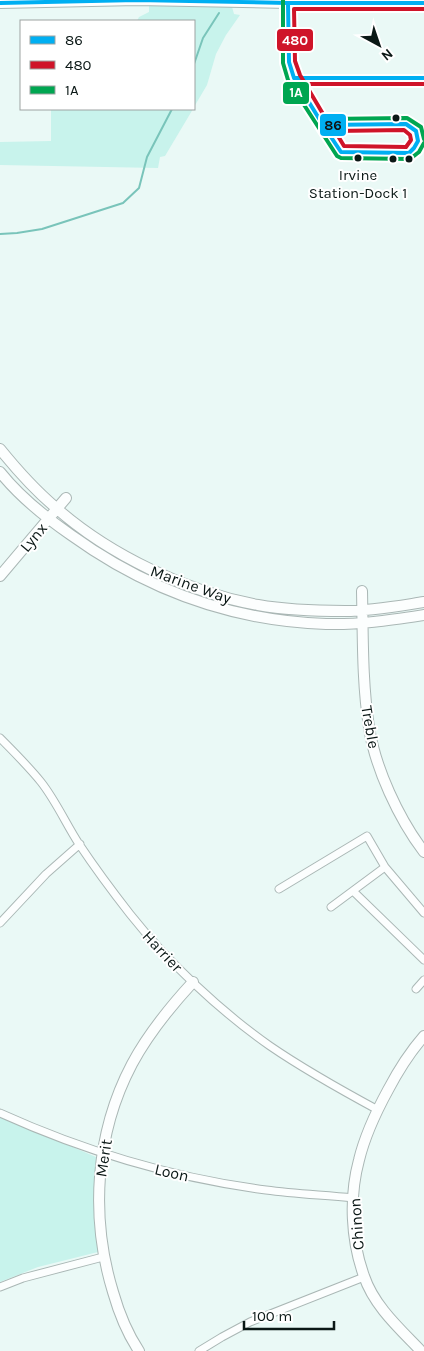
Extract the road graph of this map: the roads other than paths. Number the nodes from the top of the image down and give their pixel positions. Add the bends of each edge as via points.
1 (123, 0) edge
2 (137, 0) edge
3 (288, 1) edge
4 (0, 3) edge
5 (424, 3) edge
6 (294, 78) dead end
7 (0, 449) edge
8 (0, 472) edge
9 (66, 498) dead end
10 (57, 509) junction
11 (49, 519) junction
12 (0, 576) edge
13 (362, 591) dead end
14 (424, 602) edge
15 (362, 610) junction
16 (424, 615) edge
17 (363, 623) junction
18 (0, 738) edge
19 (80, 844) junction
20 (424, 852) edge
21 (385, 867) junction
22 (279, 889) dead end
23 (353, 890) junction
24 (331, 907) dead end
25 (424, 913) edge
26 (0, 923) edge
27 (424, 960) edge
28 (424, 980) edge
29 (193, 982) junction
30 (416, 988) dead end
31 (424, 1036) edge
32 (378, 1110) junction
33 (0, 1113) edge
34 (103, 1153) junction
35 (353, 1198) junction
36 (103, 1257) junction
37 (364, 1277) junction
38 (0, 1288) edge
39 (139, 1351) edge
40 (199, 1351) edge
41 (421, 1351) edge

1 - 2 main road
1 - 4 main road
2 - 3 main road
3 - 5 main road
3 - 6 main road via 289,62
7 - 10 main road, Marine Way
8 - 11 main road, Marine Way
9 - 10 main road, Lynx
10 - 11 main road, Lynx
10 - 15 main road, Marine Way via 91,535 144,567 193,587 258,605 299,610
11 - 12 main road, Lynx
11 - 17 main road, Marine Way via 93,552 164,589 222,608 280,620
13 - 15 main road, Treble
14 - 15 main road, Marine Way
15 - 17 main road, Treble
16 - 17 main road, Marine Way
17 - 20 main road, Treble via 369,729 401,817
18 - 19 street, Harrier via 42,784
19 - 26 street via 46,874
19 - 29 street, Harrier via 130,914
21 - 22 street via 367,836
21 - 23 street
21 - 25 street
23 - 24 street
23 - 27 street
28 - 30 street
29 - 32 street, Harrier via 269,1045
29 - 34 main road, Merit via 160,1020 132,1063 110,1118
31 - 32 main road, Chinon via 404,1062
32 - 35 main road, Chinon via 359,1159
33 - 34 street, Loon
34 - 35 street, Loon via 163,1171 227,1184
34 - 36 main road, Merit via 98,1187
35 - 37 main road, Chinon via 354,1241
36 - 38 street via 23,1278
36 - 39 main road, Merit via 119,1314
37 - 40 street via 250,1322
37 - 41 main road, Chinon via 388,1316

